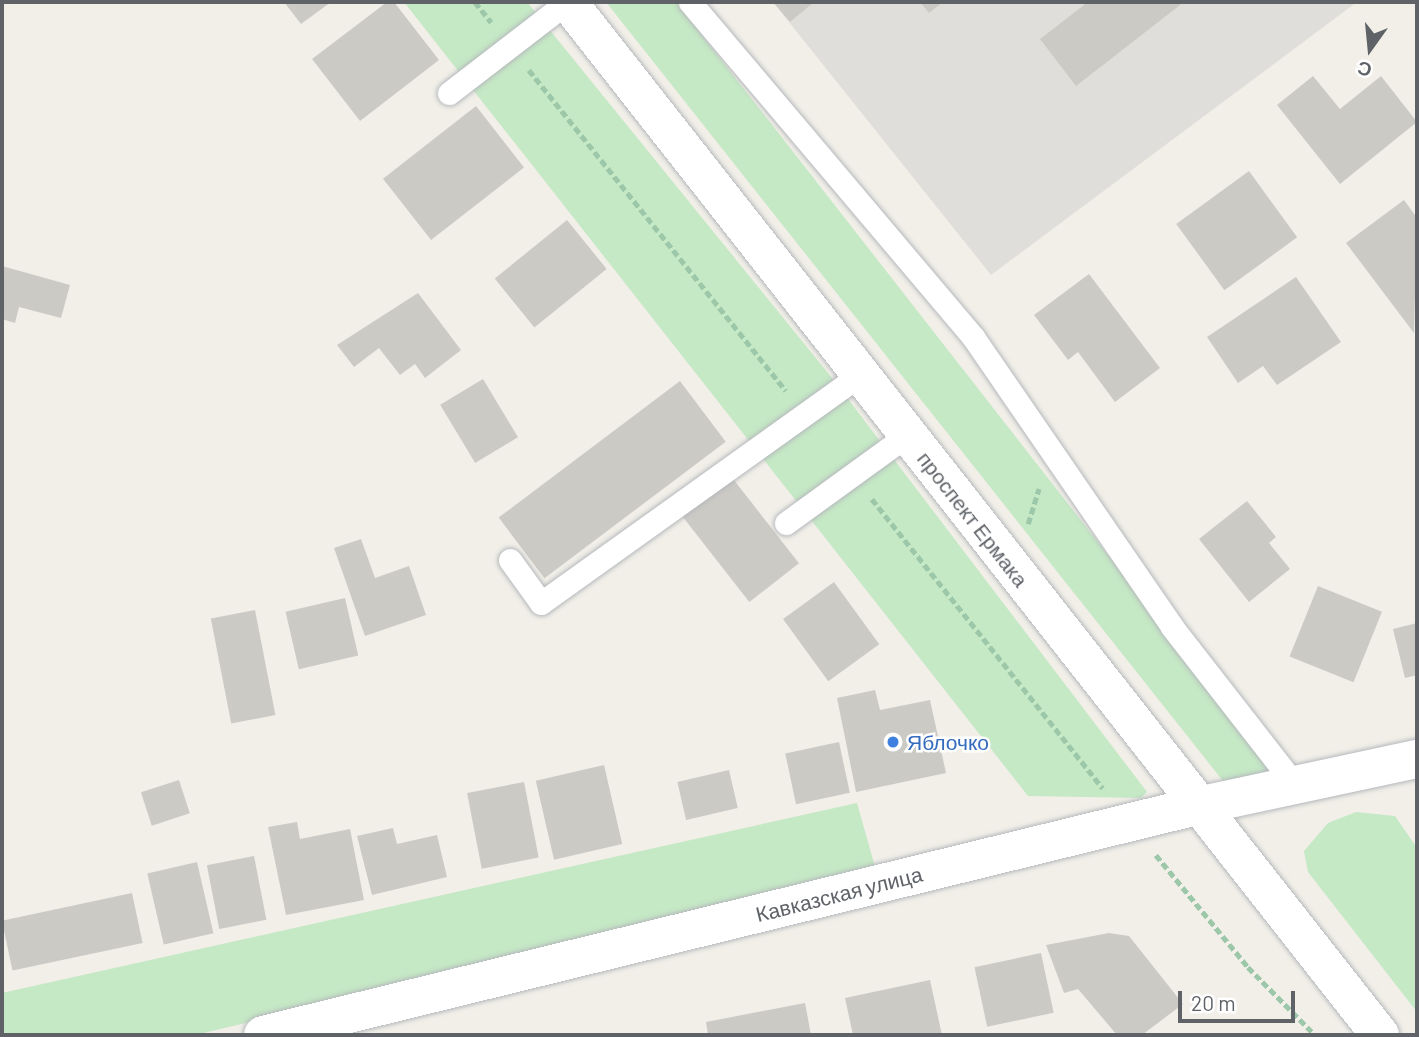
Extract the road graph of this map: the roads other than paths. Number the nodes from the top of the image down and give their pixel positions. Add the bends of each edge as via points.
1 (567, 2) edge
2 (690, 2) edge
3 (449, 93) dead end
4 (860, 375) junction
5 (907, 435) junction
6 (786, 523) dead end
7 (510, 560) dead end
8 (1417, 759) edge
9 (1295, 785) junction
10 (1197, 806) junction
11 (263, 1035) edge
12 (1380, 1035) edge

1 - 3 lane
1 - 4 street, проспект Ермака
2 - 9 lane via 973,337 1172,627
4 - 5 street, проспект Ермака
4 - 7 lane via 541,603
5 - 6 lane
5 - 10 street, проспект Ермака
8 - 9 street, Кавказская улица
9 - 10 street, Кавказская улица
10 - 11 street, Кавказская улица
10 - 12 street, проспект Ермака

